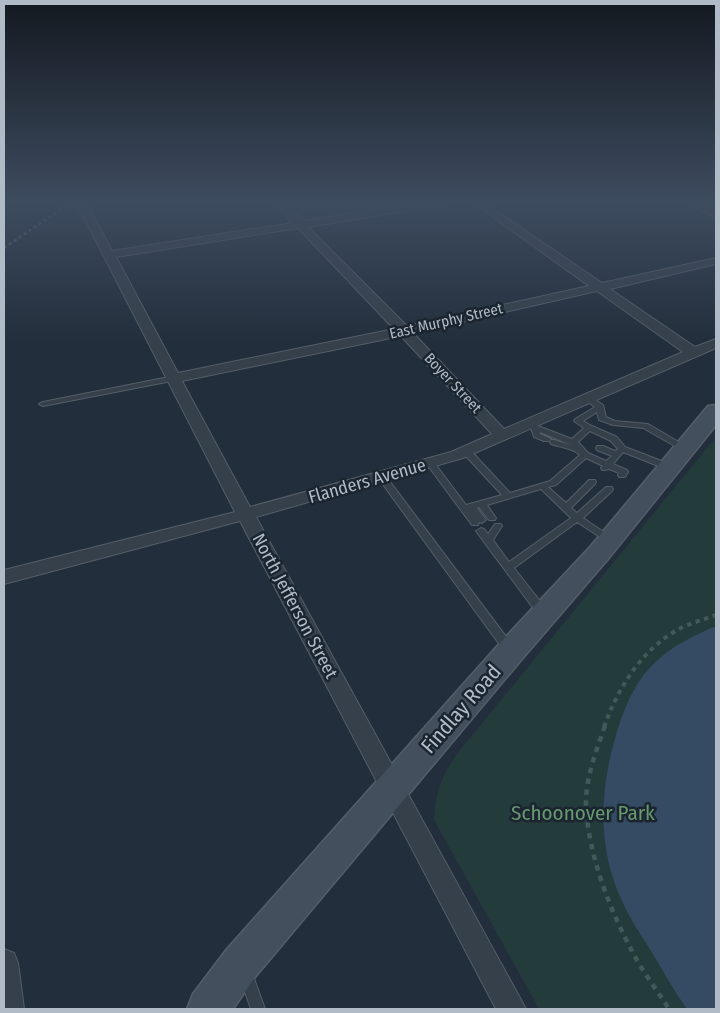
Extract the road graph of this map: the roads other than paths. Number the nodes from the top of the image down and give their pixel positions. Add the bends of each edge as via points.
1 (106, 249) edge
2 (144, 249) edge
3 (325, 249) edge
4 (544, 249) edge
5 (109, 255) junction
6 (716, 261) edge
7 (599, 288) junction
8 (404, 331) junction
9 (716, 343) edge
10 (694, 353) junction
11 (174, 378) junction
12 (594, 403) junction
13 (43, 404) dead end
14 (716, 411) edge
15 (532, 426) junction
16 (502, 436) junction
17 (582, 438) junction
18 (602, 445) dead end
19 (467, 452) junction
20 (620, 452) junction
21 (585, 455) junction
22 (677, 457) junction
23 (430, 463) junction
24 (606, 467) junction
25 (622, 475) dead end
26 (382, 477) junction
27 (592, 482) dead end
28 (544, 487) junction
29 (609, 489) dead end
30 (508, 496) junction
31 (472, 506) junction
32 (566, 508) junction
33 (247, 514) junction
34 (577, 518) junction
35 (609, 539) junction
36 (508, 567) junction
37 (4, 577) edge
38 (544, 614) junction
39 (511, 651) junction
40 (393, 789) junction
41 (4, 963) edge
42 (242, 964) junction
43 (10, 1009) edge
44 (208, 1009) edge
45 (258, 1009) edge
46 (512, 1009) edge

1 - 5 street, North Jefferson Street
2 - 5 street
3 - 8 street, Boyer Street
4 - 7 street
5 - 11 street, North Jefferson Street
6 - 7 street, East Murphy Street
7 - 8 street, East Murphy Street
7 - 10 street
8 - 11 street, East Murphy Street
8 - 16 street, Boyer Street
9 - 10 street, Flanders Avenue
10 - 12 street, Flanders Avenue
11 - 13 lane
11 - 33 street, North Jefferson Street
12 - 15 street, Flanders Avenue
12 - 17 lane via 578,421
12 - 22 lane via 602,418 613,423 645,426
14 - 22 main road, Findlay Road
15 - 16 street, Flanders Avenue
15 - 17 lane
15 - 17 lane via 537,435 568,447
16 - 19 street, Flanders Avenue
17 - 20 lane via 614,439
17 - 21 lane
18 - 20 lane
19 - 23 street, Flanders Avenue
19 - 30 lane
20 - 22 lane
20 - 24 lane
21 - 24 lane
21 - 28 lane
22 - 35 main road, Findlay Road
23 - 26 street, Flanders Avenue
23 - 31 lane
24 - 25 lane via 624,472
26 - 33 street, Flanders Avenue
26 - 39 lane
27 - 32 lane
28 - 30 lane
28 - 32 lane
29 - 34 lane
30 - 31 lane
31 - 36 lane
32 - 34 lane
33 - 37 street, Flanders Avenue
33 - 40 street, North Jefferson Street
34 - 35 lane
34 - 36 lane
35 - 38 main road, Findlay Road
36 - 38 lane
38 - 39 main road, Findlay Road
39 - 40 main road, Findlay Road
40 - 42 main road, Findlay Road
40 - 46 street, North Jefferson Street
41 - 43 street
42 - 44 main road, Findlay Road
42 - 45 lane

